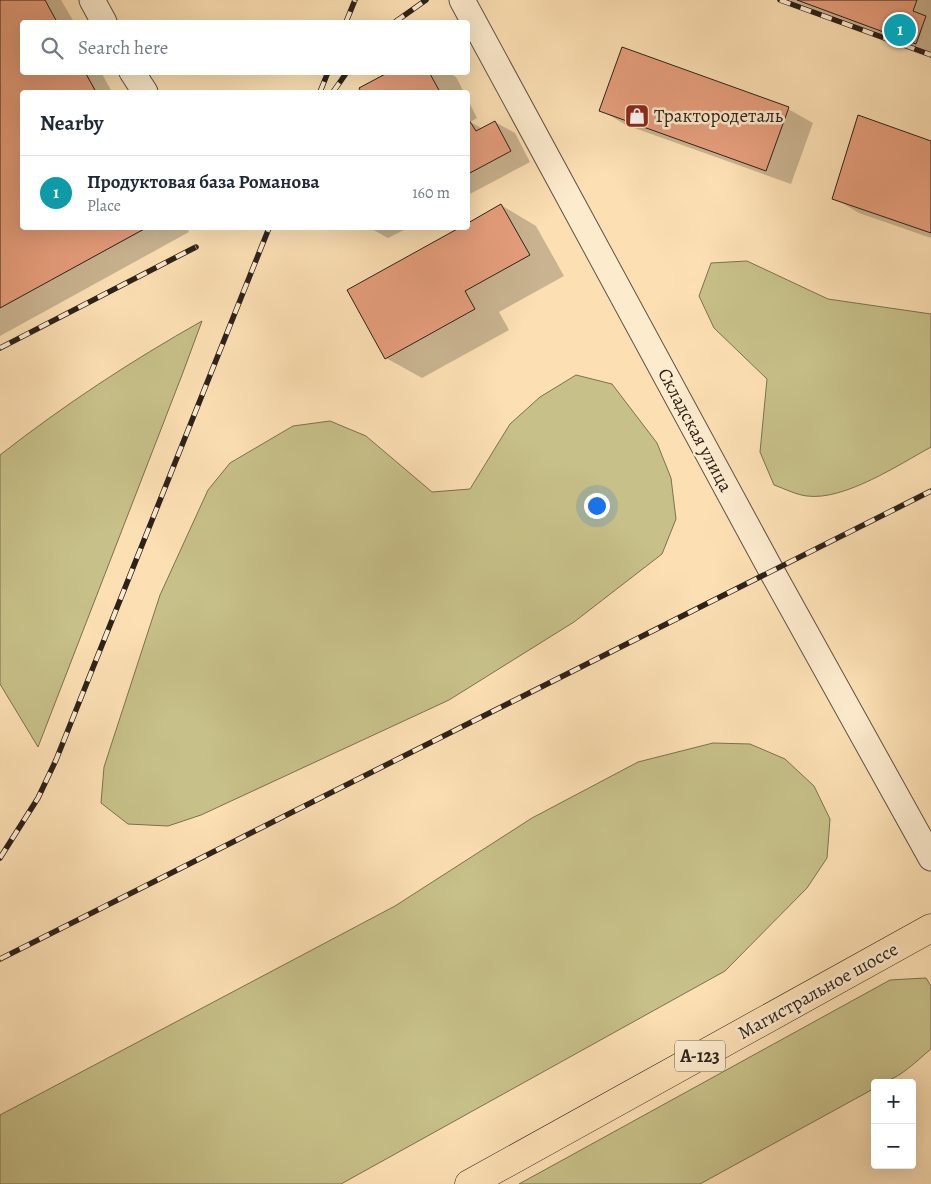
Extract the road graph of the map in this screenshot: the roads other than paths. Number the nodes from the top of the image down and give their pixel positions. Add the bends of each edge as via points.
1 (92, 0) edge
2 (462, 0) edge
3 (103, 20) edge
4 (134, 75) edge
5 (144, 90) edge
6 (931, 858) edge
7 (931, 928) edge
8 (468, 1184) edge

1 - 3 street
2 - 6 street, Складская улица
4 - 5 street
7 - 8 main road, Магистральное шоссе / А-123

